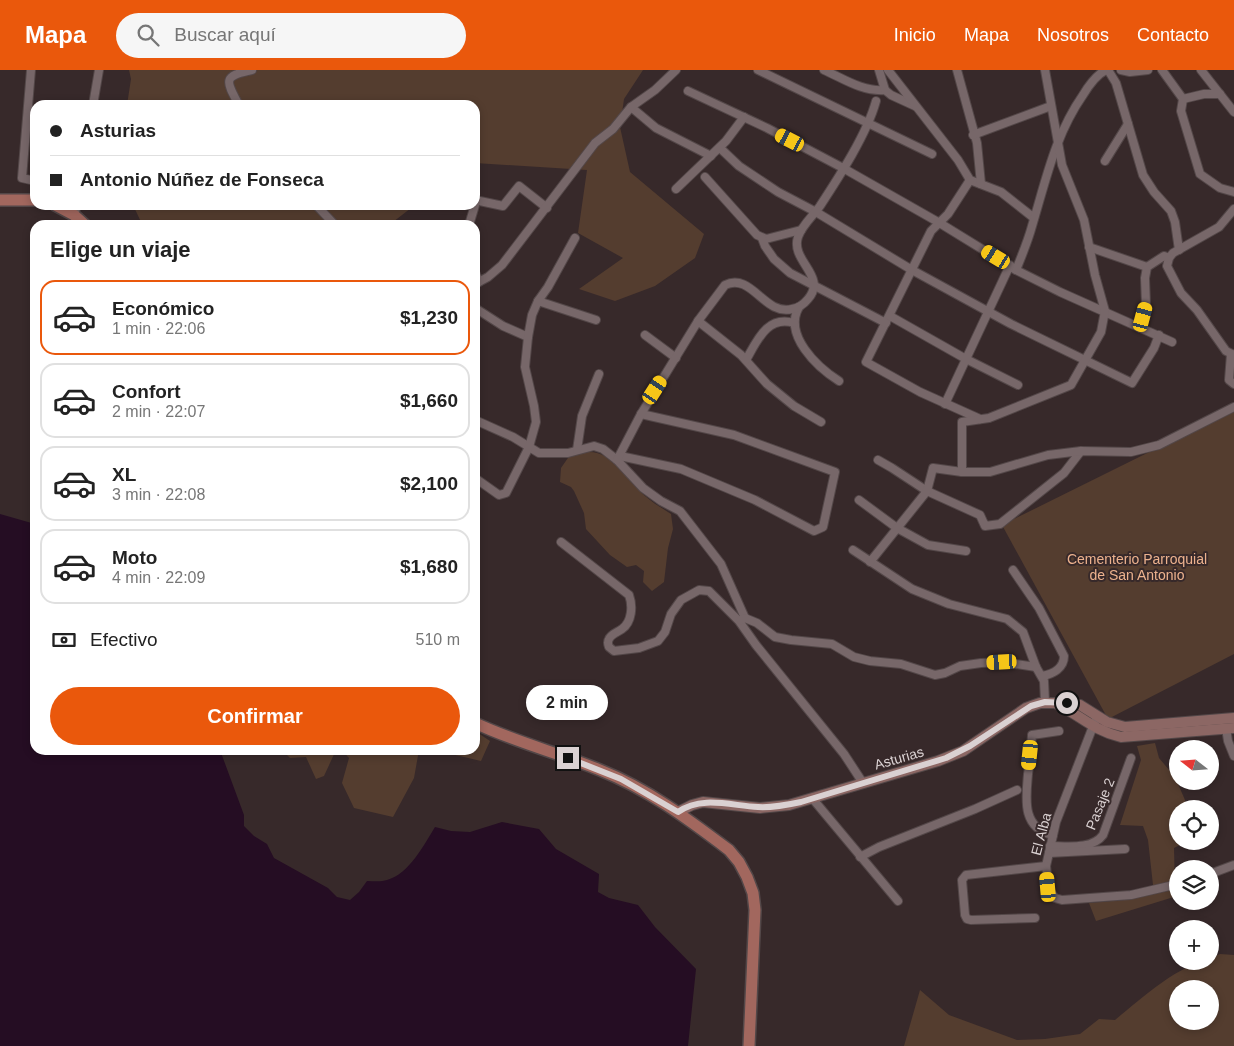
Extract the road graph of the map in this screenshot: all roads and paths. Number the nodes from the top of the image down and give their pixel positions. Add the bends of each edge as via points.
1 (31, 70) edge
2 (99, 70) edge
3 (252, 70) edge
4 (676, 70) edge
5 (758, 70) edge
6 (824, 70) edge
7 (879, 70) edge
8 (888, 70) edge
9 (957, 70) edge
10 (1045, 70) edge
11 (1107, 70) edge
12 (1121, 70) edge
13 (1148, 70) edge
14 (1162, 70) edge
15 (1201, 70) edge
16 (885, 90) junction
17 (688, 92) dead end
18 (1220, 94) junction
19 (1183, 99) junction
20 (94, 100) edge
21 (236, 100) edge
22 (876, 102) dead end
23 (915, 106) junction
24 (1051, 106) junction
25 (631, 107) junction
26 (1234, 112) edge
27 (744, 117) junction
28 (869, 123) junction
29 (1128, 124) junction
30 (973, 134) junction
31 (1058, 141) junction
32 (720, 148) junction
33 (932, 154) dead end
34 (711, 156) junction
35 (1105, 161) dead end
36 (843, 168) junction
37 (705, 176) dead end
38 (30, 180) edge
39 (970, 180) junction
40 (981, 184) junction
41 (676, 189) dead end
42 (1234, 192) edge
43 (0, 200) edge
44 (30, 200) edge
45 (480, 203) edge
46 (547, 208) junction
47 (1234, 209) edge
48 (321, 210) edge
49 (816, 212) junction
50 (1034, 218) junction
51 (330, 220) edge
52 (938, 222) junction
53 (801, 230) junction
54 (575, 238) dead end
55 (762, 238) junction
56 (1089, 247) junction
57 (1179, 250) junction
58 (1169, 258) junction
59 (1013, 267) junction
60 (1146, 267) junction
61 (912, 270) junction
62 (480, 281) edge
63 (814, 286) junction
64 (538, 301) junction
65 (799, 307) junction
66 (480, 311) edge
67 (1105, 312) junction
68 (988, 313) junction
69 (596, 320) dead end
70 (888, 320) junction
71 (698, 321) junction
72 (794, 322) junction
73 (1140, 328) junction
74 (645, 335) dead end
75 (1159, 335) junction
76 (528, 338) junction
77 (1172, 342) dead end
78 (1232, 355) edge
79 (676, 358) junction
80 (966, 359) junction
81 (746, 360) junction
82 (1085, 360) junction
83 (598, 374) dead end
84 (839, 380) dead end
85 (1018, 384) dead end
86 (1234, 384) edge
87 (945, 404) junction
88 (1234, 407) edge
89 (641, 414) junction
90 (982, 420) junction
91 (480, 422) edge
92 (821, 422) dead end
93 (529, 447) junction
94 (577, 450) junction
95 (1082, 451) junction
96 (618, 458) junction
97 (878, 460) dead end
98 (962, 472) junction
99 (480, 482) edge
100 (927, 491) junction
101 (859, 500) dead end
102 (897, 528) junction
103 (561, 542) dead end
104 (853, 550) dead end
105 (966, 551) dead end
106 (870, 562) junction
107 (1013, 570) dead end
108 (742, 620) junction
109 (1036, 667) junction
110 (1042, 676) junction
111 (1045, 702) junction
112 (1056, 703) junction
113 (1097, 716) junction
114 (1234, 718) edge
115 (480, 725) edge
116 (1092, 726) junction
117 (1230, 728) edge
118 (1059, 731) dead end
119 (1234, 756) edge
120 (1131, 758) dead end
121 (863, 782) junction
122 (1017, 790) dead end
123 (812, 798) junction
124 (678, 812) junction
125 (1053, 835) junction
126 (1049, 849) junction
127 (1125, 849) dead end
128 (860, 857) junction
129 (1234, 865) edge
130 (1046, 866) junction
131 (1219, 871) edge
132 (1169, 886) edge
133 (898, 901) dead end
134 (1035, 918) dead end
135 (749, 1046) edge

1 - 38 street via 22,178
2 - 20 street
3 - 21 street via 235,74 229,80
4 - 25 street
5 - 28 street
6 - 16 street via 859,87
7 - 16 street
8 - 23 street
9 - 30 street
10 - 24 street
11 - 29 street via 1116,83
11 - 31 street via 1099,74 1070,113
12 - 13 street
14 - 19 street
15 - 18 street
16 - 23 street
17 - 27 street
18 - 19 street
18 - 26 street
19 - 42 street via 1181,111 1200,174 1220,188
22 - 28 street
23 - 39 street
24 - 30 street
24 - 31 street
25 - 34 street via 656,128
25 - 46 street via 595,143
27 - 32 street
27 - 36 street
28 - 33 street
28 - 36 street
29 - 35 street
29 - 57 street via 1143,175 1175,222
30 - 40 street via 977,143
31 - 50 street
31 - 56 street via 1062,165 1084,220
32 - 34 street
32 - 49 street via 746,172
34 - 41 street
36 - 49 street
36 - 52 street
37 - 55 street via 750,229
39 - 40 street
39 - 52 street via 948,214
40 - 50 street via 1001,192
43 - 44 main road
45 - 46 street via 504,206 519,186
46 - 62 street via 502,265
47 - 57 street via 1219,227
48 - 51 street
49 - 53 street
49 - 61 street
50 - 59 street
52 - 59 street
52 - 61 street
53 - 55 street
53 - 63 street via 798,251
54 - 64 street
55 - 63 street via 779,264
56 - 60 street
56 - 67 street
57 - 58 street
58 - 60 street via 1164,256
58 - 78 street via 1167,266 1181,293
59 - 67 street
59 - 68 street
60 - 73 street via 1146,305
61 - 68 street
61 - 70 street
63 - 65 street
63 - 70 street
64 - 69 street
64 - 76 street
65 - 71 street via 780,310 769,305 745,284 733,282 725,284
65 - 72 street
66 - 76 street
67 - 73 street
67 - 82 street via 1101,332
68 - 80 street
68 - 82 street
70 - 80 street
70 - 87 street via 866,362
71 - 79 street
71 - 81 street
72 - 81 street via 779,321 768,327
72 - 84 street via 798,338 812,359
73 - 75 street
74 - 79 street
75 - 77 street
75 - 82 street via 1132,384
76 - 93 street via 525,368 536,422
78 - 86 street via 1229,380
79 - 89 street
80 - 85 street
80 - 87 street
81 - 92 street via 767,384
82 - 90 street via 1071,385
83 - 94 street via 582,416
87 - 90 street
88 - 95 street via 1159,445 1131,452
89 - 96 street
89 - 96 street via 734,435 835,472 823,527 814,531 755,500 681,469
90 - 98 street via 962,422
91 - 93 street
93 - 94 street via 539,453
93 - 99 street via 506,493 499,495
94 - 96 street via 594,446
95 - 98 street via 1048,454 990,472
95 - 100 street via 1064,473 1000,524 985,526 980,515
96 - 108 street via 643,488 680,511 710,548 726,572
97 - 100 street
98 - 100 street via 932,468
100 - 102 street
101 - 102 street
102 - 105 street via 928,545
102 - 106 street
103 - 108 street via 629,595 630,618 608,639 612,650 624,651 658,641 677,604 698,590 712,593
104 - 106 street
106 - 109 street via 924,595 1007,619 1023,632
107 - 110 street via 1064,656 1057,670
108 - 109 street via 757,623 775,636 832,644 854,657 901,664 935,675 981,663 1002,662
108 - 121 street via 756,644
109 - 110 street
110 - 111 street
111 - 112 street, Asturias
111 - 121 street, Asturias via 1026,708 955,754
112 - 113 street, Asturias via 1080,705
112 - 116 street, Asturias
113 - 114 street, Asturias via 1113,724 1131,727
113 - 116 street, El Alba
115 - 124 main road via 600,770
116 - 117 street, Asturias via 1106,733 1128,737
116 - 125 street, El Alba
117 - 119 street via 1228,741
118 - 125 street via 1032,735 1026,799 1032,822
120 - 126 street, Pasaje 2 via 1100,838 1090,844
121 - 123 street, Asturias
122 - 128 street
123 - 124 street, Asturias via 768,807 703,802
123 - 128 street
124 - 135 main road via 729,850 750,885 756,919
125 - 126 street, El Alba
126 - 127 street
126 - 130 street, El Alba
128 - 133 street
129 - 131 street
130 - 132 street, El Alba via 1049,890 1055,898 1062,900 1131,895
130 - 134 street via 968,875 962,880 967,919

